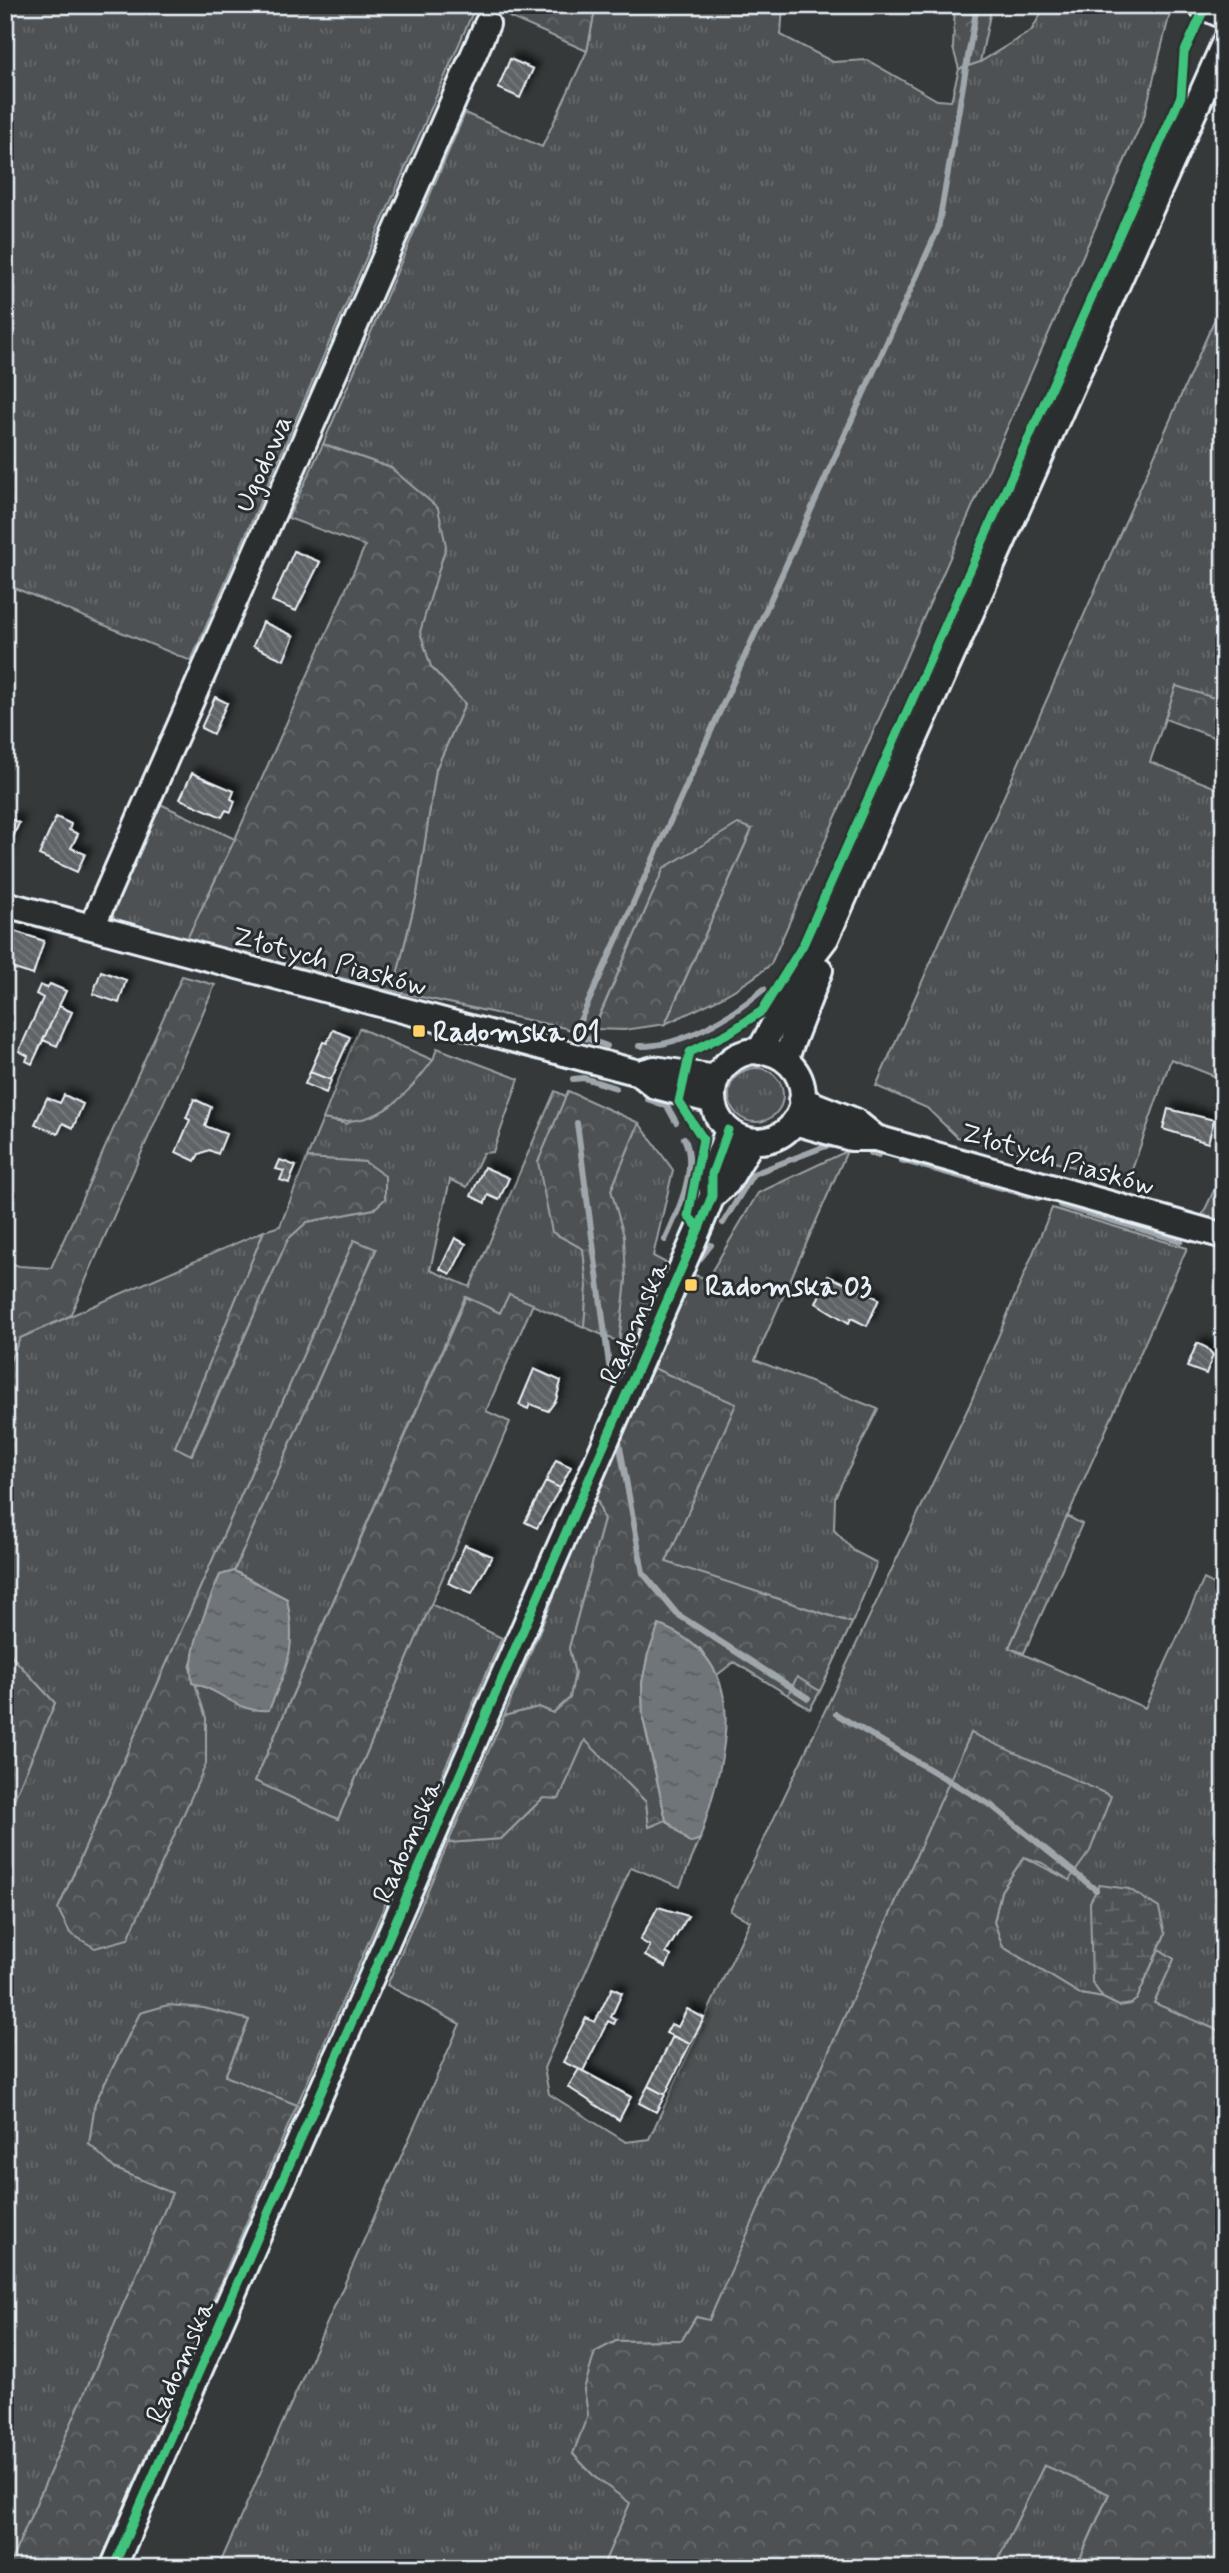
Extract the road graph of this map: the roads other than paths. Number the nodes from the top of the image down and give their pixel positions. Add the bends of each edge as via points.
1 (1200, 5) edge
2 (1224, 16) edge
3 (487, 24) dead end
4 (1224, 44) edge
5 (5, 904) edge
6 (92, 927) junction
7 (826, 938) junction
8 (760, 1052) junction
9 (785, 1060) junction
10 (715, 1089) junction
11 (798, 1111) junction
12 (728, 1130) junction
13 (752, 1141) junction
14 (712, 1196) junction
15 (1224, 1236) edge
16 (113, 2568) edge

1 - 2 street
3 - 6 street, Ugodowa
4 - 7 street
5 - 6 street, Złotych Piasków
6 - 10 street, Złotych Piasków via 639,1073 655,1086
7 - 8 street via 807,963
7 - 9 street via 820,967
8 - 9 street
8 - 10 street via 732,1060
9 - 11 street via 799,1078
10 - 12 street via 722,1123
11 - 13 street via 776,1138
11 - 15 street, Złotych Piasków via 851,1138 876,1138
12 - 13 street
12 - 14 street, Radomska via 712,1174
13 - 14 street, Radomska via 727,1183
14 - 16 street, Radomska

